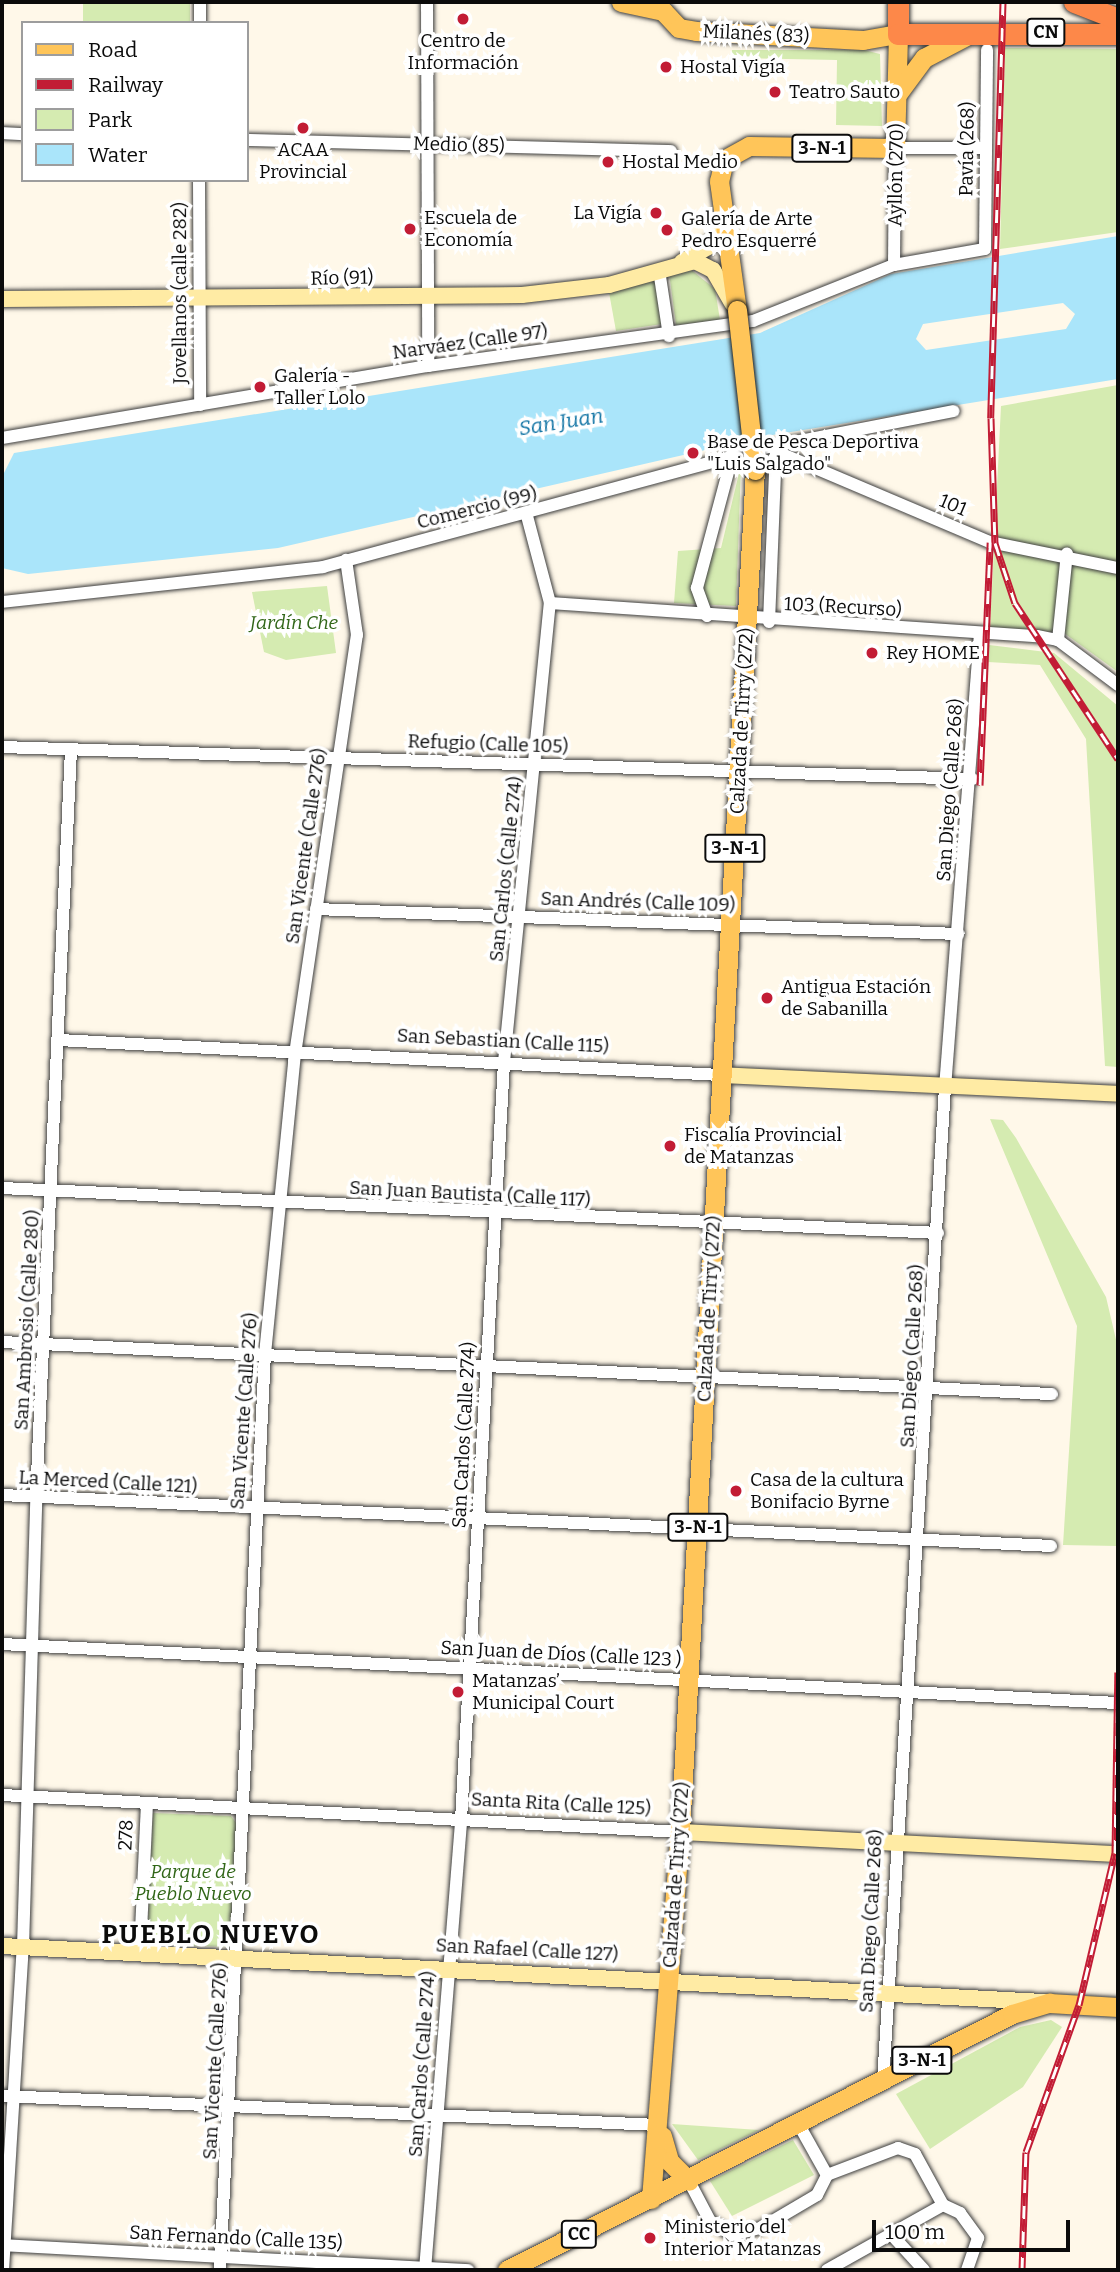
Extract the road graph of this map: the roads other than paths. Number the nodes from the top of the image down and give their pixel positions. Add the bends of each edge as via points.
1 (200, 2) edge
2 (427, 2) edge
3 (621, 2) edge
4 (898, 2) edge
5 (1074, 2) edge
6 (664, 6) edge
7 (1118, 19) edge
8 (200, 21) edge
9 (974, 32) junction
10 (1118, 33) edge
11 (898, 34) junction
12 (988, 50) dead end
13 (898, 93) junction
14 (2, 133) edge
15 (21, 134) edge
16 (248, 140) edge
17 (426, 145) junction
18 (895, 148) junction
19 (986, 148) junction
20 (671, 151) dead end
21 (199, 182) edge
22 (723, 227) junction
23 (680, 263) junction
24 (894, 265) junction
25 (659, 270) junction
26 (425, 298) junction
27 (2, 299) edge
28 (200, 302) junction
29 (737, 310) junction
30 (669, 336) junction
31 (428, 366) junction
32 (200, 405) junction
33 (954, 411) dead end
34 (2, 439) edge
35 (774, 450) junction
36 (732, 457) junction
37 (527, 516) junction
38 (1067, 553) junction
39 (346, 560) junction
40 (1118, 568) edge
41 (2, 602) edge
42 (550, 603) junction
43 (707, 616) junction
44 (748, 620) junction
45 (769, 622) junction
46 (980, 633) junction
47 (1058, 640) junction
48 (1118, 685) edge
49 (2, 747) edge
50 (71, 750) junction
51 (338, 758) junction
52 (536, 765) junction
53 (740, 772) junction
54 (972, 779) junction
55 (316, 909) junction
56 (522, 917) junction
57 (730, 924) junction
58 (958, 934) junction
59 (59, 1040) junction
60 (297, 1051) junction
61 (504, 1062) junction
62 (720, 1075) junction
63 (945, 1088) junction
64 (1118, 1094) edge
65 (2, 1188) edge
66 (54, 1191) junction
67 (279, 1204) junction
68 (496, 1215) junction
69 (713, 1223) junction
70 (937, 1233) junction
71 (2, 1342) edge
72 (44, 1344) junction
73 (265, 1354) junction
74 (487, 1363) junction
75 (706, 1377) junction
76 (931, 1389) junction
77 (1052, 1394) dead end
78 (2, 1495) edge
79 (36, 1497) junction
80 (257, 1508) junction
81 (479, 1521) junction
82 (698, 1530) junction
83 (919, 1538) junction
84 (1051, 1546) dead end
85 (2, 1644) edge
86 (32, 1645) junction
87 (250, 1657) junction
88 (470, 1668) junction
89 (689, 1680) junction
90 (905, 1692) junction
91 (1118, 1703) edge
92 (2, 1794) edge
93 (28, 1796) junction
94 (147, 1803) junction
95 (245, 1808) junction
96 (461, 1820) junction
97 (680, 1832) junction
98 (895, 1842) junction
99 (1118, 1854) edge
100 (2, 1945) edge
101 (23, 1947) junction
102 (140, 1952) junction
103 (240, 1957) junction
104 (448, 1968) junction
105 (669, 1978) junction
106 (886, 1990) junction
107 (1049, 2003) junction
108 (1118, 2007) edge
109 (883, 2081) junction
110 (8, 2096) edge
111 (233, 2107) junction
112 (438, 2117) junction
113 (659, 2125) junction
114 (799, 2125) junction
115 (657, 2147) junction
116 (827, 2175) junction
117 (686, 2182) junction
118 (651, 2199) junction
119 (943, 2205) junction
120 (891, 2234) junction
121 (3, 2245) edge
122 (221, 2255) junction
123 (425, 2268) edge
124 (2, 2270) edge
125 (220, 2270) edge
126 (468, 2270) edge
127 (507, 2270) edge
128 (827, 2270) edge
129 (924, 2270) edge
130 (967, 2270) edge

1 - 8 street
2 - 17 street
3 - 6 main road, Milanés (83)
4 - 11 highway, Ayllón (270)
5 - 7 highway, CN
6 - 11 main road, Milanés (83) via 679,27 720,32 863,40
9 - 10 highway, CN
9 - 11 highway, CN
9 - 13 main road via 924,58
11 - 13 main road, Ayllón (270)
12 - 19 street, Pavía (268)
13 - 18 main road, Ayllón (270)
14 - 15 street
16 - 17 street, Medio (85)
17 - 20 street, Medio (85)
17 - 26 street
18 - 19 street
18 - 22 main road, 3-N-1 via 749,146 734,150 722,165
18 - 24 street, Ayllón (270)
19 - 24 street, Pavía (268) via 985,249
21 - 28 street, Jovellanos (calle 282)
22 - 23 street, Río (91) via 708,247
22 - 29 main road, 3-N-1
23 - 25 street, Río (91)
23 - 29 street via 713,270
24 - 30 street, Narváez (Calle 97) via 772,315
25 - 26 street, Río (91) via 556,293
25 - 30 street
26 - 28 street, Río (91)
26 - 31 street
27 - 28 street, Río (91)
28 - 32 street, Jovellanos (calle 282)
29 - 44 main road, Calzada de Tirry (272) / 3-N-1, bridge via 755,470
30 - 31 street, Narváez (Calle 97)
31 - 32 street, Narváez (Calle 97)
32 - 34 street, Narváez (Calle 97)
33 - 35 street, Comercio (99)
35 - 36 street, Comercio (99)
35 - 38 street, 101 via 990,542
35 - 45 street
36 - 37 street, Comercio (99)
36 - 43 street via 697,588
37 - 39 street, Comercio (99)
37 - 42 street, San Carlos (Calle 274)
38 - 40 street, 101
38 - 47 street
39 - 41 street, Comercio (99) via 93,596
39 - 51 street, San Vicente (Calle 276) via 357,635
42 - 43 street, 103 (Recurso)
42 - 52 street, San Carlos (Calle 274)
43 - 44 street, 103 (Recurso)
44 - 45 street, 103 (Recurso)
44 - 53 main road, Calzada de Tirry (272) / 3-N-1
45 - 46 street, 103 (Recurso)
46 - 47 street, 103 (Recurso)
46 - 54 street, San Diego (Calle 268)
47 - 48 street
49 - 50 street, Refugio (Calle 105)
50 - 51 street, Refugio (Calle 105)
50 - 59 street, San Ambrosio (Calle 280)
51 - 52 street, Refugio (Calle 105)
51 - 55 street, San Vicente (Calle 276)
52 - 53 street, Refugio (Calle 105)
52 - 56 street, San Carlos (Calle 274)
53 - 54 street, Refugio (Calle 105)
53 - 57 main road, Calzada de Tirry (272) / 3-N-1
54 - 58 street, San Diego (Calle 268)
55 - 56 street, San Andrés (Calle 109)
55 - 60 street, San Vicente (Calle 276)
56 - 57 street, San Andrés (Calle 109)
56 - 61 street, San Carlos (Calle 274)
57 - 58 street, San Andrés (Calle 109)
57 - 62 main road, Calzada de Tirry (272) / 3-N-1
58 - 63 street, San Diego (Calle 268)
59 - 60 street, San Sebastian (Calle 115)
59 - 66 street, San Ambrosio (Calle 280)
60 - 61 street, San Sebastian (Calle 115)
60 - 67 street, San Vicente (Calle 276)
61 - 62 street, San Sebastian (Calle 115)
61 - 68 street, San Carlos (Calle 274)
62 - 63 street, San Sebastian (Calle 115)
62 - 69 main road, Calzada de Tirry (272) / 3-N-1
63 - 64 street, San Sebastian (Calle 115)
63 - 70 street, San Diego (Calle 268)
65 - 66 street, San Juan Bautista (Calle 117)
66 - 67 street, San Juan Bautista (Calle 117)
66 - 72 street, San Ambrosio (Calle 280)
67 - 68 street, San Juan Bautista (Calle 117)
67 - 73 street, San Vicente (Calle 276)
68 - 69 street, San Juan Bautista (Calle 117)
68 - 74 street, San Carlos (Calle 274)
69 - 70 street, San Juan Bautista (Calle 117)
69 - 75 main road, Calzada de Tirry (272) / 3-N-1
70 - 76 street, San Diego (Calle 268)
71 - 72 street
72 - 73 street
72 - 79 street, San Ambrosio (Calle 280)
73 - 74 street
73 - 80 street, San Vicente (Calle 276)
74 - 75 street
74 - 81 street, San Carlos (Calle 274)
75 - 76 street
75 - 82 main road, Calzada de Tirry (272) / 3-N-1
76 - 77 street
76 - 83 street, San Diego (Calle 268)
78 - 79 street, La Merced (Calle 121)
79 - 80 street, La Merced (Calle 121)
79 - 86 street, San Ambrosio (Calle 280)
80 - 81 street, La Merced (Calle 121)
80 - 87 street, San Vicente (Calle 276)
81 - 82 street, La Merced (Calle 121)
81 - 88 street, San Carlos (Calle 274)
82 - 83 street, La Merced (Calle 121)
82 - 89 main road, Calzada de Tirry (272) / 3-N-1
83 - 84 street, La Merced (Calle 121)
83 - 90 street, San Diego (Calle 268)
85 - 86 street, San Juan de Díos (Calle 123 )
86 - 87 street, San Juan de Díos (Calle 123 )
86 - 93 street, San Ambrosio (Calle 280)
87 - 88 street, San Juan de Díos (Calle 123 )
87 - 95 street, San Vicente (Calle 276)
88 - 89 street, San Juan de Díos (Calle 123 )
88 - 96 street, San Carlos (Calle 274)
89 - 90 street, San Juan de Díos (Calle 123 )
89 - 97 main road, Calzada de Tirry (272) / 3-N-1
90 - 91 street, San Juan de Díos (Calle 123 )
90 - 98 street, San Diego (Calle 268)
92 - 93 street, Santa Rita (Calle 125)
93 - 94 street, Santa Rita (Calle 125)
93 - 101 street, San Ambrosio (Calle 280)
94 - 95 street, Santa Rita (Calle 125)
94 - 102 street, 278
95 - 96 street, Santa Rita (Calle 125)
95 - 103 street, San Vicente (Calle 276)
96 - 97 street, Santa Rita (Calle 125)
96 - 104 street, San Carlos (Calle 274)
97 - 98 street, Santa Rita (Calle 125)
97 - 105 main road, Calzada de Tirry (272) / 3-N-1
98 - 99 street, Santa Rita (Calle 125)
98 - 106 street, San Diego (Calle 268)
100 - 101 street, San Rafael (Calle 127)
101 - 102 street, San Rafael (Calle 127)
101 - 110 street, San Ambrosio (Calle 280)
102 - 103 street, San Rafael (Calle 127)
103 - 104 street, San Rafael (Calle 127)
103 - 111 street, San Vicente (Calle 276)
104 - 105 street, San Rafael (Calle 127)
104 - 112 street, San Carlos (Calle 274)
105 - 106 street, San Rafael (Calle 127)
105 - 113 main road, Calzada de Tirry (272) / 3-N-1
106 - 107 street, San Rafael (Calle 127)
106 - 109 street, San Diego (Calle 268)
107 - 108 main road, 3-N-1
107 - 109 main road, 3-N-1 via 998,2021
109 - 114 main road, 3-N-1
110 - 111 street
110 - 121 street, San Ambrosio (Calle 280)
111 - 112 street
111 - 122 street, San Vicente (Calle 276)
112 - 113 street
112 - 123 street, San Carlos (Calle 274)
113 - 115 main road, Calzada de Tirry (272) / 3-N-1
113 - 117 main road, 3-N-1 via 669,2161
114 - 116 street
114 - 117 main road, 3-N-1
115 - 117 main road via 663,2165
115 - 118 main road, 3-N-1
116 - 117 street via 817,2195 761,2228 732,2235 710,2221
116 - 119 street via 898,2148 915,2154
117 - 118 main road, 3-N-1
118 - 127 main road, CC
119 - 120 street
119 - 130 street via 960,2213 978,2238
120 - 128 street
120 - 129 street
121 - 122 street, San Fernando (Calle 135)
121 - 124 street, San Ambrosio (Calle 280)
122 - 123 street, San Fernando (Calle 135)
122 - 125 street, San Vicente (Calle 276)
123 - 126 street, San Fernando (Calle 135)

